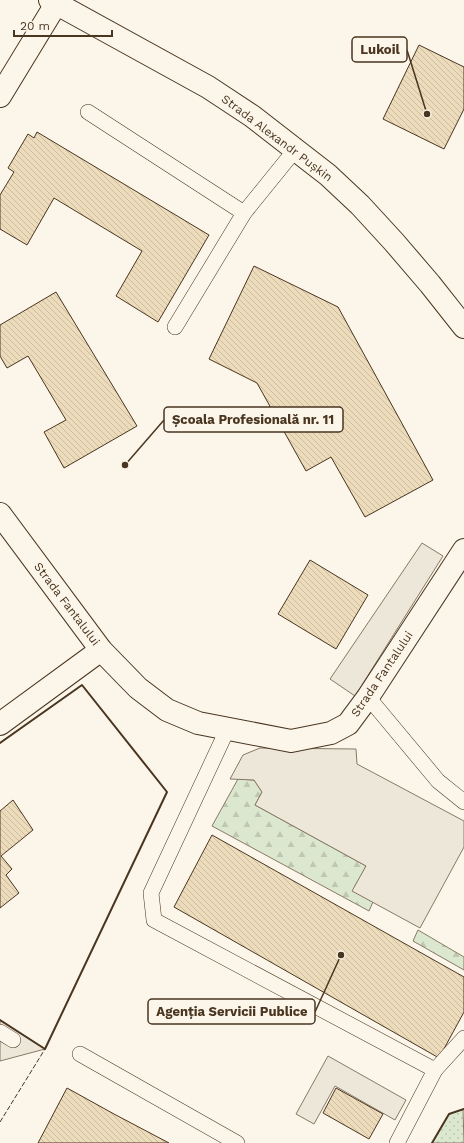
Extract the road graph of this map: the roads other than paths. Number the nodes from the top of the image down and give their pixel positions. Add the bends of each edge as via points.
1 (53, 2) edge
2 (0, 96) edge
3 (88, 112) dead end
4 (295, 150) junction
5 (244, 213) junction
6 (176, 327) dead end
7 (464, 327) edge
8 (0, 514) edge
9 (464, 550) edge
10 (101, 650) junction
11 (368, 697) junction
12 (0, 724) edge
13 (228, 728) junction
14 (464, 802) edge
15 (464, 1038) edge
16 (80, 1054) dead end
17 (434, 1070) junction
18 (237, 1143) edge
19 (397, 1143) edge

1 - 2 street
1 - 4 street, Strada Alexandr Pușkin via 208,87 252,116
3 - 5 lane
4 - 5 lane
4 - 7 street, Strada Alexandr Pușkin via 328,175 369,216 430,284
5 - 6 lane
8 - 10 street, Strada Fantalului
9 - 11 street, Strada Fantalului
10 - 12 street
10 - 13 street, Strada Fantalului via 138,688 167,710 198,723
11 - 13 street, Strada Fantalului via 348,724 331,733 291,741
11 - 14 lane via 438,781
13 - 17 lane via 151,893 154,920
15 - 17 lane
16 - 18 lane
17 - 19 lane

